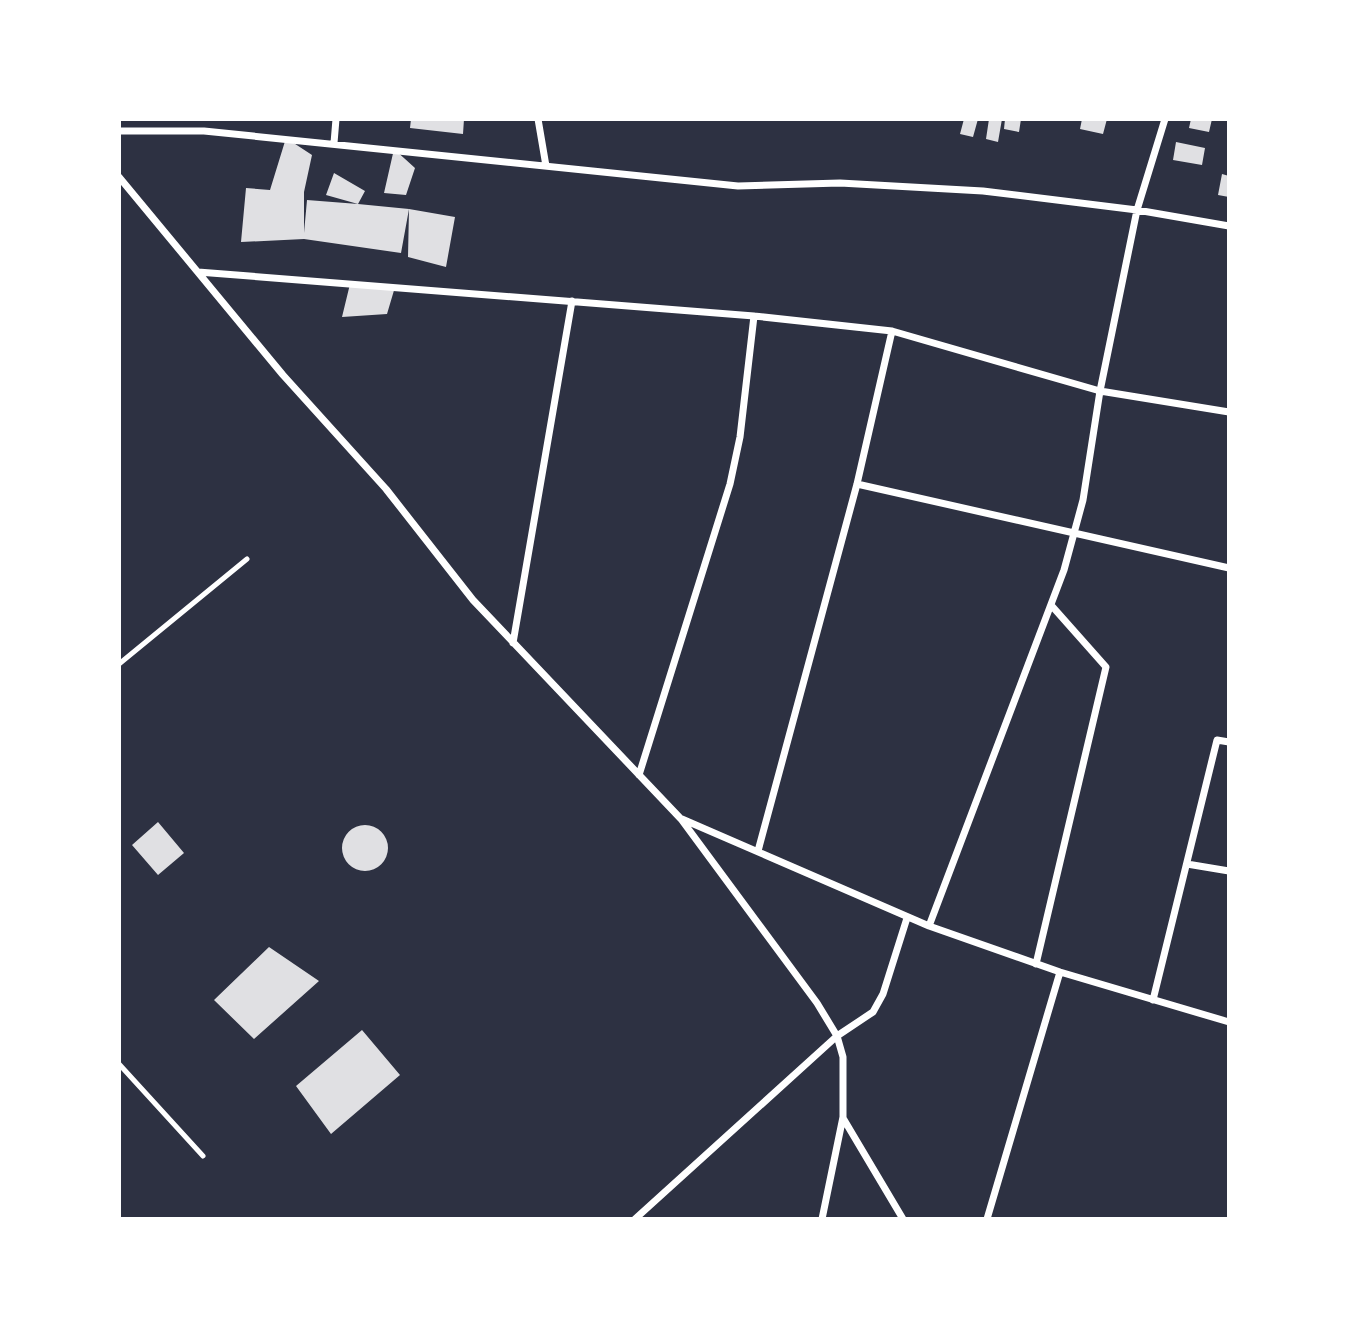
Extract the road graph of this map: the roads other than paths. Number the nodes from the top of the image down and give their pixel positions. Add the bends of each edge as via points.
1 (336, 119) edge
2 (538, 119) edge
3 (1165, 119) edge
4 (119, 131) edge
5 (334, 143) junction
6 (546, 166) junction
7 (119, 177) edge
8 (1138, 210) junction
9 (1229, 226) edge
10 (198, 272) junction
11 (572, 301) junction
12 (754, 316) junction
13 (891, 331) junction
14 (1100, 391) junction
15 (1229, 412) edge
16 (857, 484) junction
17 (1073, 534) junction
18 (247, 559) dead end
19 (1229, 568) edge
20 (1051, 605) junction
21 (513, 643) junction
22 (119, 664) edge
23 (1229, 742) edge
24 (639, 775) junction
25 (681, 819) junction
26 (758, 851) junction
27 (1187, 864) junction
28 (1229, 871) edge
29 (907, 918) junction
30 (929, 926) junction
31 (1036, 964) junction
32 (1059, 972) junction
33 (1153, 1000) junction
34 (1229, 1022) edge
35 (837, 1036) junction
36 (119, 1064) edge
37 (843, 1117) junction
38 (203, 1156) dead end
39 (635, 1219) edge
40 (822, 1219) edge
41 (903, 1219) edge
42 (988, 1219) edge

1 - 5 street
2 - 6 street
3 - 8 street
4 - 5 street via 204,131
5 - 6 street
6 - 8 street via 738,186 840,183 983,191
7 - 10 street
8 - 9 street
8 - 14 street
10 - 11 street
10 - 21 street
11 - 12 street
11 - 21 street
12 - 13 street
12 - 24 street via 730,484
13 - 14 street
13 - 16 street
14 - 15 street
14 - 17 street via 1083,500
16 - 17 street
16 - 26 street
17 - 19 street
17 - 20 street
18 - 22 lane
20 - 30 street
20 - 31 street via 1106,667
21 - 24 street
23 - 27 street via 1217,740
24 - 25 street
25 - 26 street
25 - 35 street
26 - 29 street
27 - 28 street
27 - 33 street
29 - 30 street
29 - 35 street via 873,1012
30 - 31 street
31 - 32 street
32 - 33 street
32 - 42 street
33 - 34 street
35 - 37 street via 843,1057
35 - 39 street
36 - 38 lane
37 - 40 street
37 - 41 street

